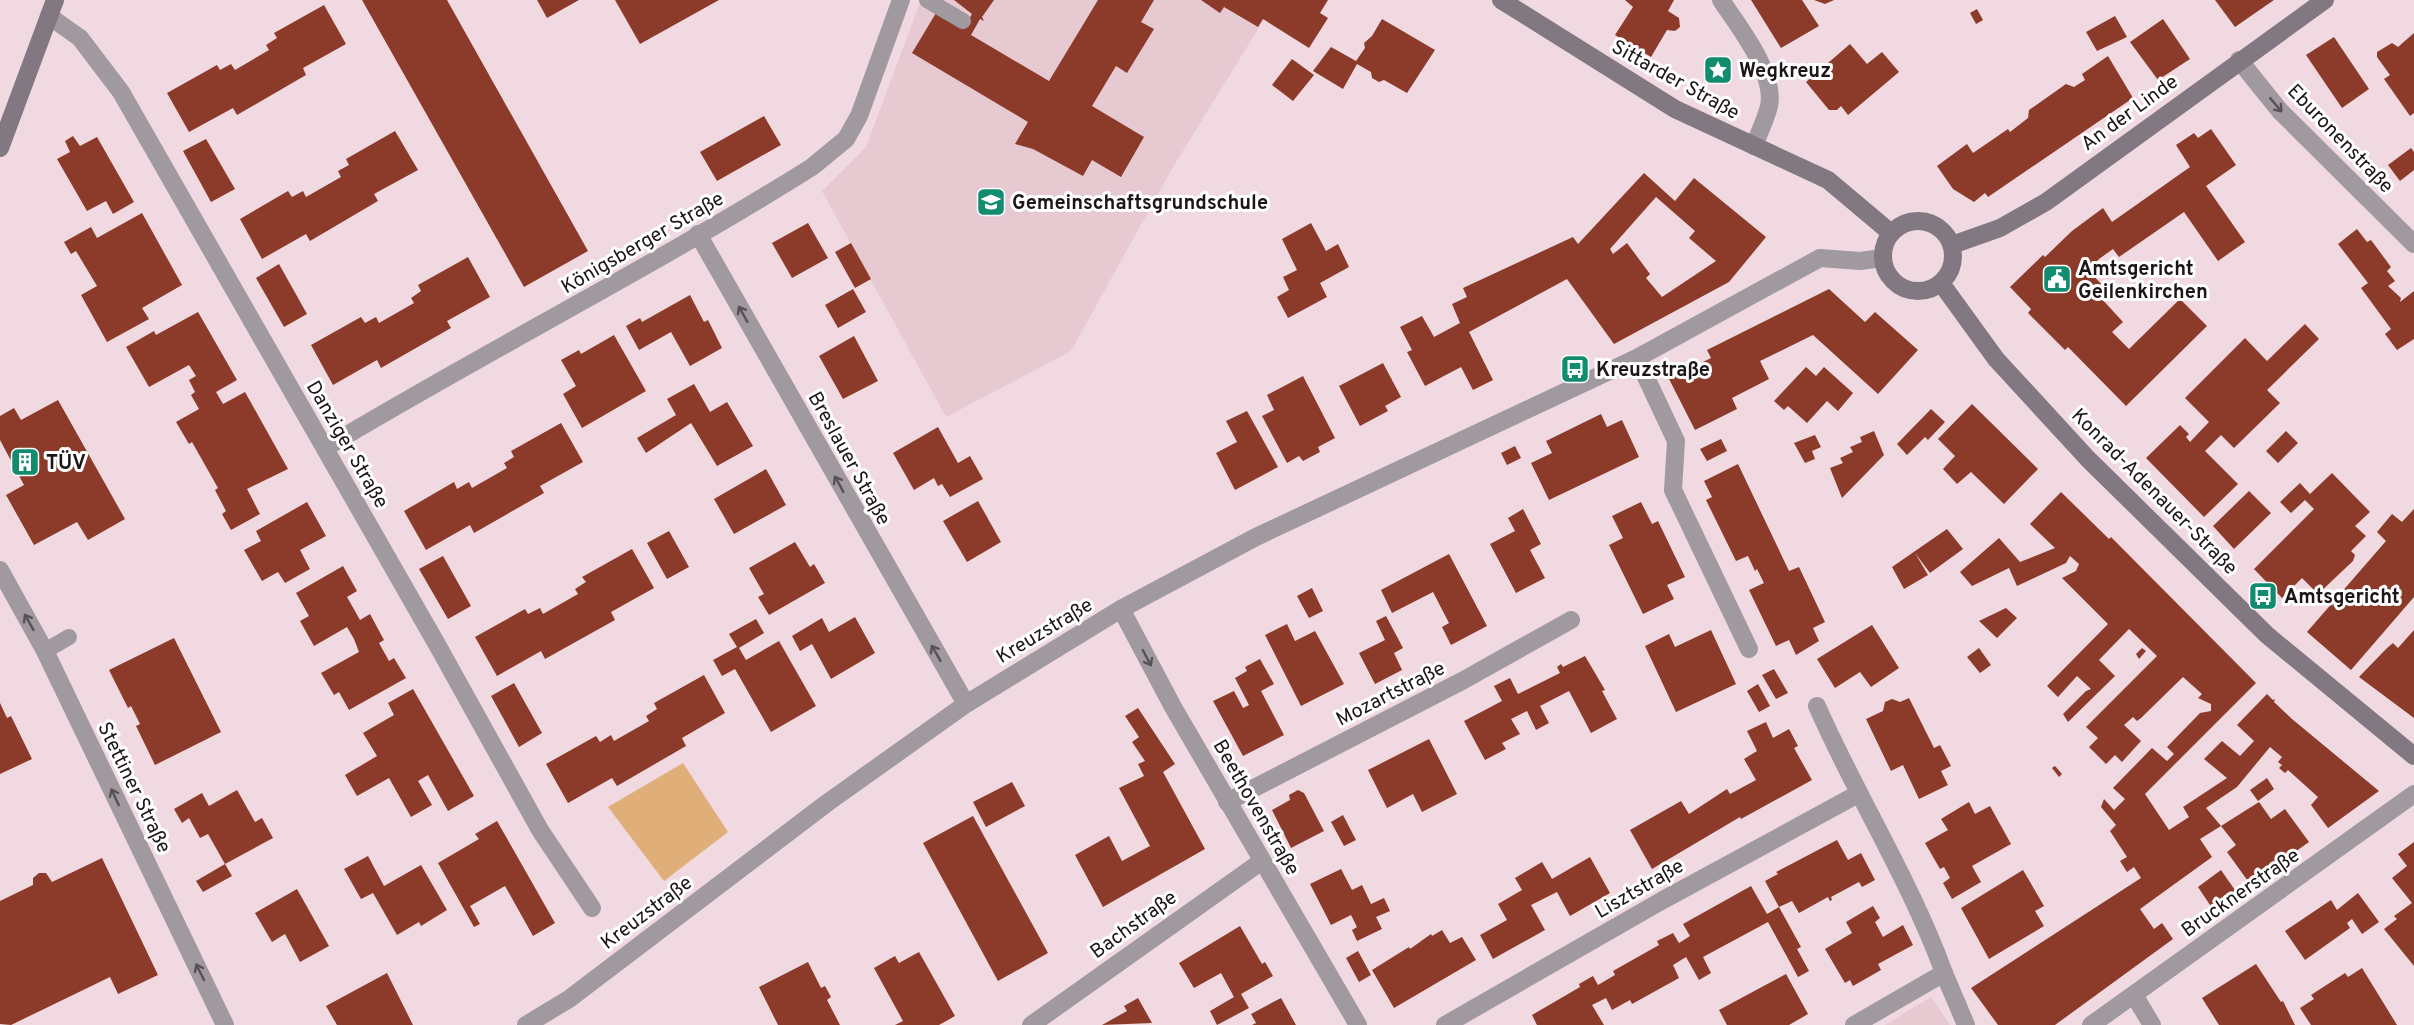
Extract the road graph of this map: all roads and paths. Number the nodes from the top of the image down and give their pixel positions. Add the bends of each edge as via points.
1 (901, 0) edge
2 (927, 0) edge
3 (1501, 0) edge
4 (1721, 0) edge
5 (2325, 0) edge
6 (52, 8) edge
7 (963, 21) dead end
8 (2239, 60) junction
9 (1754, 146) junction
10 (0, 148) edge
11 (1891, 233) junction
12 (698, 234) junction
13 (2414, 244) edge
14 (1952, 245) junction
15 (1882, 258) junction
16 (1941, 283) junction
17 (1636, 358) junction
18 (325, 448) junction
19 (0, 570) edge
20 (1121, 609) junction
21 (1571, 620) dead end
22 (69, 637) dead end
23 (1749, 648) dead end
24 (45, 651) junction
25 (966, 704) junction
26 (1817, 706) dead end
27 (2414, 756) edge
28 (1858, 794) junction
29 (2414, 794) edge
30 (1227, 802) junction
31 (1262, 861) junction
32 (592, 908) dead end
33 (1944, 973) junction
34 (2134, 995) junction
35 (225, 1025) edge
36 (526, 1025) edge
37 (1031, 1025) edge
38 (1358, 1025) edge
39 (1445, 1025) edge
40 (1854, 1025) edge
41 (1966, 1025) edge
42 (2091, 1025) edge
43 (2152, 1025) edge

1 - 12 street, Königsberger Straße via 860,116 846,139 812,167
2 - 7 lane
3 - 9 street, Sittarder Straße via 1675,109
4 - 9 street via 1757,55 1767,87 1769,105
5 - 8 street, An der Linde
6 - 10 street
6 - 18 street, Danziger Straße via 121,92
8 -> 13 street, Eburonenstraße via 2280,111
8 - 14 street, An der Linde via 2046,202 2000,228
9 - 11 street, Sittarder Straße via 1828,180
11 - 14 street via 1909,222 1930,222 1940,228
11 - 15 street
12 - 18 street, Königsberger Straße
25 -> 12 street, Breslauer Straße
14 - 16 street via 1954,259
15 - 16 street via 1889,277 1904,289 1923,291
15 - 17 street, Kreuzstraße via 1820,258
16 - 27 street, Konrad-Adenauer-Straße via 1996,359 2088,459 2267,635
17 - 20 street, Kreuzstraße via 1256,537
17 - 23 street via 1676,441 1673,490
18 - 32 street, Danziger Straße via 540,830
24 -> 19 street, Stettiner Straße
20 - 25 street, Kreuzstraße
20 -> 30 street, Beethovenstraße
21 - 30 street, Mozartstraße
22 - 24 lane
35 -> 24 street, Stettiner Straße
25 - 36 street, Kreuzstraße via 827,803 569,999
26 - 28 street
28 - 33 street via 1925,922
28 - 39 street, Lisztstraße
29 - 34 street, Brucknerstraße
30 - 31 street, Beethovenstraße
31 - 37 street, Bachstraße
31 - 38 street, Beethovenstraße
33 - 40 street
33 - 41 street
34 - 42 street, Brucknerstraße
34 - 43 street

